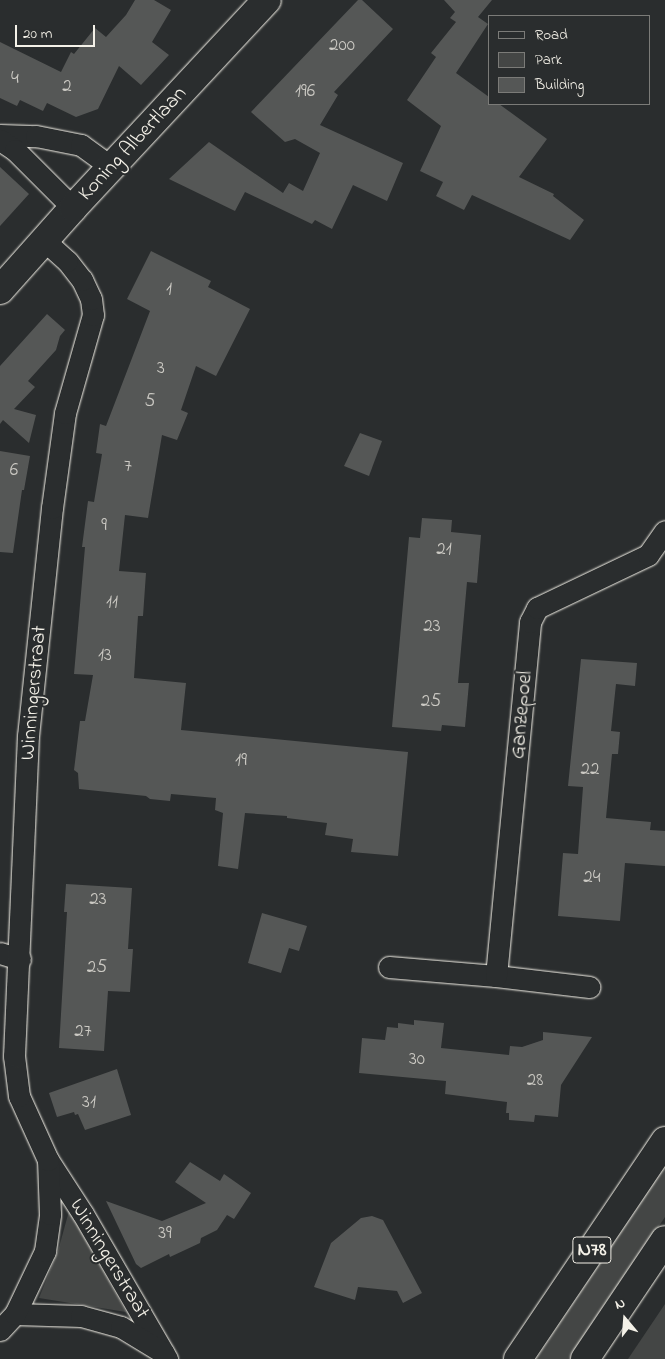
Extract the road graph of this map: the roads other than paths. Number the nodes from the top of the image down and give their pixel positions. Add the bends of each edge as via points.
1 (267, 0) edge
2 (0, 135) edge
3 (0, 140) edge
4 (112, 167) junction
5 (73, 208) junction
6 (45, 241) junction
7 (0, 290) edge
8 (665, 531) edge
9 (10, 956) edge
10 (390, 967) dead end
11 (496, 976) junction
12 (589, 987) dead end
13 (665, 1141) edge
14 (48, 1160) junction
15 (665, 1240) edge
16 (15, 1314) junction
17 (0, 1330) edge
18 (169, 1358) edge
19 (518, 1359) edge
20 (585, 1359) edge

1 - 4 main road, Koning Albertlaan
2 - 4 street via 36,136 81,145
3 - 5 street via 22,156
4 - 5 main road, Koning Albertlaan
5 - 6 main road, Koning Albertlaan
6 - 7 main road, Koning Albertlaan
6 - 9 street, Winningerstraat via 82,280 91,299 93,315 65,413 52,508 28,736
8 - 11 street, Ganzepoel via 648,554 536,608 530,622
9 - 14 street, Winningerstraat via 19,1096
10 - 11 street
11 - 12 street
13 - 19 main road, N78
14 - 16 street, Winningerstraat via 50,1214 45,1251
14 - 18 street, Winningerstraat
15 - 20 main road, N78
16 - 17 street, Winningerstraat
16 - 18 street via 82,1316 121,1327

